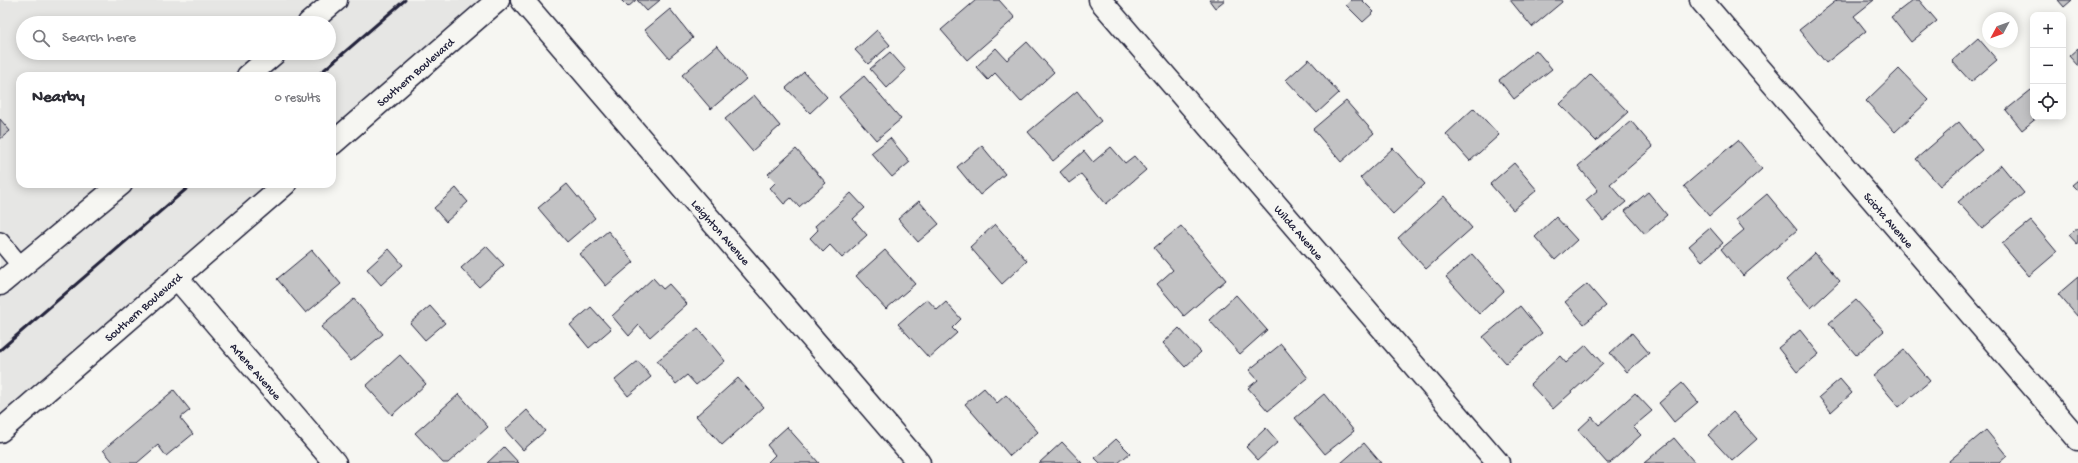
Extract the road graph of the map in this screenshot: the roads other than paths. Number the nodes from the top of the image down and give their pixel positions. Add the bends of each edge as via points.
1 (336, 0) edge
2 (498, 0) edge
3 (522, 0) edge
4 (1100, 0) edge
5 (1701, 0) edge
6 (317, 16) edge
7 (267, 60) edge
8 (253, 72) edge
9 (336, 141) edge
10 (116, 188) edge
11 (280, 188) edge
12 (0, 241) edge
13 (21, 266) junction
14 (177, 278) junction
15 (0, 284) edge
16 (0, 431) edge
17 (2078, 439) edge
18 (335, 463) edge
19 (919, 463) edge
20 (1498, 463) edge

1 - 6 street
2 - 9 street, Southern Boulevard
3 - 19 street, Leighton Avenue
4 - 20 street, Wilda Avenue
5 - 17 street, Sciota Avenue
7 - 8 street
10 - 13 street
11 - 14 street, Southern Boulevard
12 - 13 lane
13 - 15 street
14 - 16 street, Southern Boulevard
14 - 18 street, Arlene Avenue

